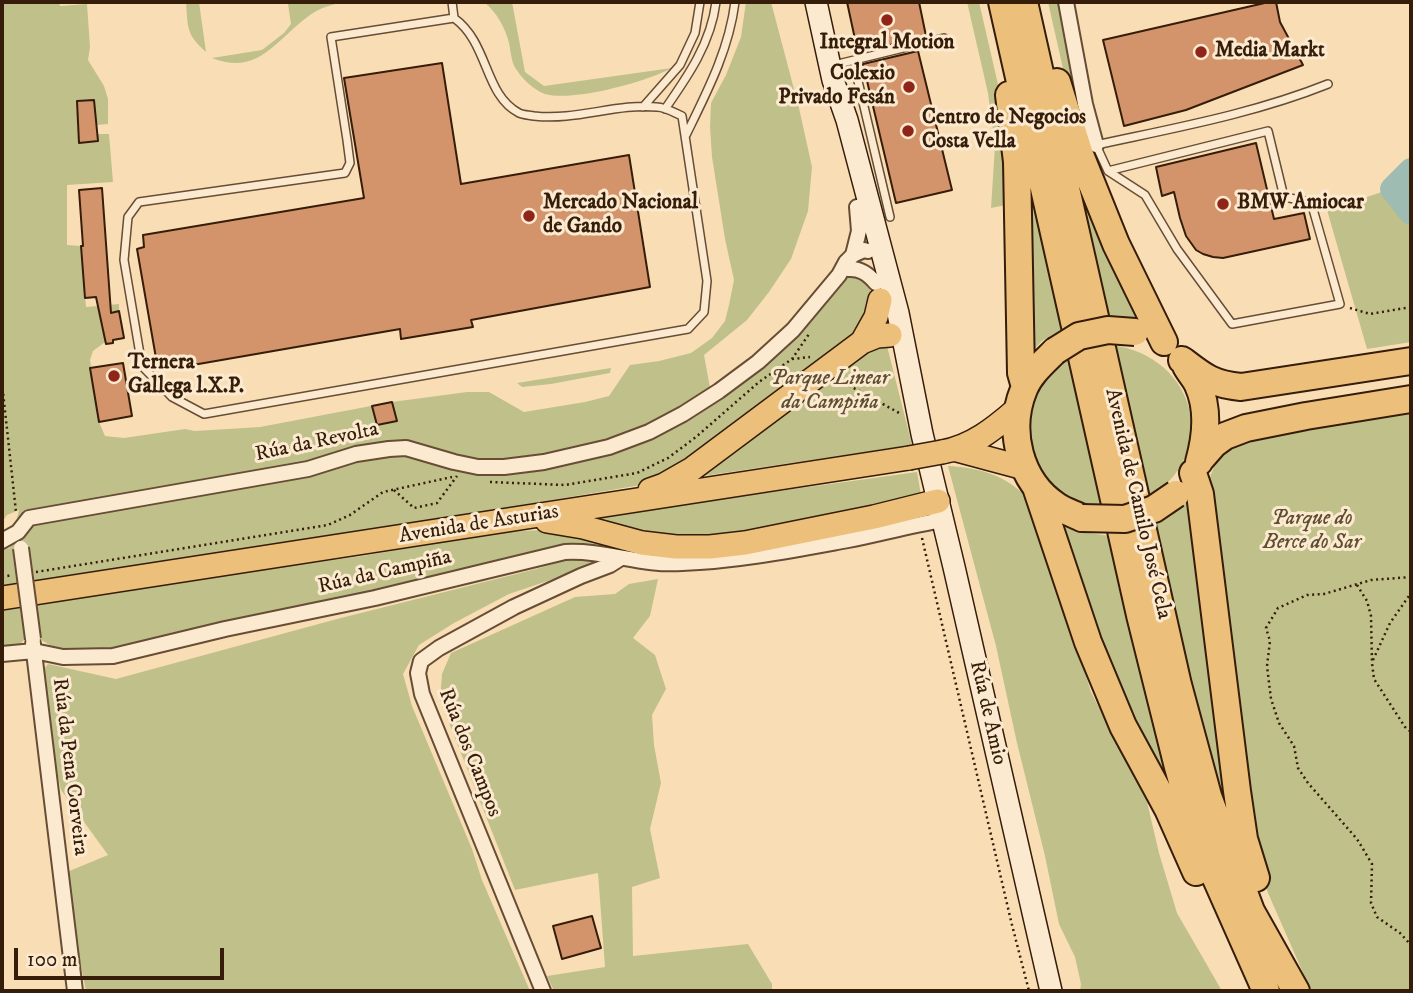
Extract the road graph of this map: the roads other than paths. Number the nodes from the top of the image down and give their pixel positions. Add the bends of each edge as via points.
1 (452, 2) edge
2 (700, 2) edge
3 (716, 2) edge
4 (735, 2) edge
5 (816, 2) edge
6 (1002, 2) edge
7 (1024, 2) edge
8 (1066, 2) edge
9 (454, 18) junction
10 (944, 38) dead end
11 (1024, 52) junction
12 (832, 73) junction
13 (858, 81) dead end
14 (1328, 84) dead end
15 (643, 107) junction
16 (665, 109) junction
17 (685, 136) junction
18 (1096, 145) junction
19 (1108, 171) junction
20 (861, 198) junction
21 (890, 217) dead end
22 (861, 253) junction
23 (843, 272) junction
24 (883, 293) junction
25 (890, 335) junction
26 (862, 342) junction
27 (1173, 351) junction
28 (1411, 361) edge
29 (912, 378) junction
30 (1021, 398) junction
31 (1411, 399) edge
32 (922, 434) junction
33 (950, 451) junction
34 (1197, 466) junction
35 (1030, 477) junction
36 (614, 503) junction
37 (937, 514) junction
38 (527, 518) junction
39 (18, 532) junction
40 (2, 541) edge
41 (621, 558) junction
42 (2, 598) edge
43 (34, 645) junction
44 (2, 654) edge
45 (1264, 988) edge
46 (75, 991) edge
47 (543, 991) edge
48 (1051, 991) edge
49 (1297, 991) edge

1 - 9 lane
2 - 15 lane via 695,33 680,65
3 - 16 lane via 701,53
4 - 17 lane via 716,73
5 - 12 street, Rúa de Amio
6 - 11 highway, Avenida de Camilo José Cela
7 - 11 highway, Avenida de Camilo José Cela
8 - 18 street
9 - 15 lane via 477,45 500,99 520,114 553,118
9 - 17 lane via 331,37 350,163 345,173 139,202 128,217 124,260 142,366 172,397 204,414 688,329 704,312 707,281
10 - 12 lane
11 - 27 highway via 1054,71 1079,152 1116,244
11 - 30 highway via 1005,64 1017,162
11 - 45 highway, Avenida de Camilo José Cela via 1137,602 1178,767 1210,865
11 - 49 highway, Avenida de Camilo José Cela via 1208,796 1251,911
12 - 20 street, Rúa de Amio via 847,120
13 - 21 lane
14 - 18 lane via 1245,112
15 - 16 lane
16 - 17 lane via 682,116
18 - 19 lane
19 - 19 lane via 1145,195 1177,249 1232,324 1340,304 1311,202 1284,197 1268,131
20 - 22 street, Rúa de Amio
20 - 24 street, Rúa de Amio
22 - 23 street, Rúa da Revolta via 865,257
22 - 24 street, Rúa de Amio
23 - 24 street via 868,274
23 - 39 street, Rúa da Revolta via 758,362 683,414 609,447 504,467 478,467 406,448 389,449 307,469 29,518
24 - 25 street, Rúa de Amio
24 - 26 main road
24 - 29 street, Rúa de Amio
25 - 26 main road
25 - 29 street, Rúa de Amio via 898,339
25 - 32 street, Rúa de Amio
26 - 36 main road via 692,469
27 - 28 highway via 1206,379 1241,387
27 - 30 highway, bridge via 1135,332 1108,330 1079,336 1038,367
27 - 34 highway via 1198,385 1205,408
29 - 32 street, Rúa de Amio
30 - 33 main road via 993,430
30 - 35 highway via 1016,439
31 - 34 highway via 1246,428 1214,444
32 - 37 street, Rúa de Amio
33 - 35 main road
33 - 36 main road, Avenida de Asturias, bridge
34 - 35 highway, bridge via 1176,495 1125,519 1082,518 1056,506
34 - 49 highway via 1244,839
35 - 45 highway via 1087,642 1123,726 1168,809 1220,927
36 - 38 main road, Avenida de Asturias
37 - 38 main road via 874,517 710,547 642,543
37 - 41 street, Rúa da Campiña via 847,540 750,557 659,564
37 - 48 street, Rúa de Amio
38 - 42 main road, Avenida de Asturias
39 - 40 street, Rúa da Revolta
39 - 43 street, Rúa da Pena Corveira, bridge
41 - 43 street, Rúa da Campiña via 565,552 113,656 63,656
41 - 47 street, Rúa dos Campos via 514,607 439,648 421,661 418,673 422,694
43 - 44 street, Rúa da Campiña
43 - 46 street, Rúa da Pena Corveira

